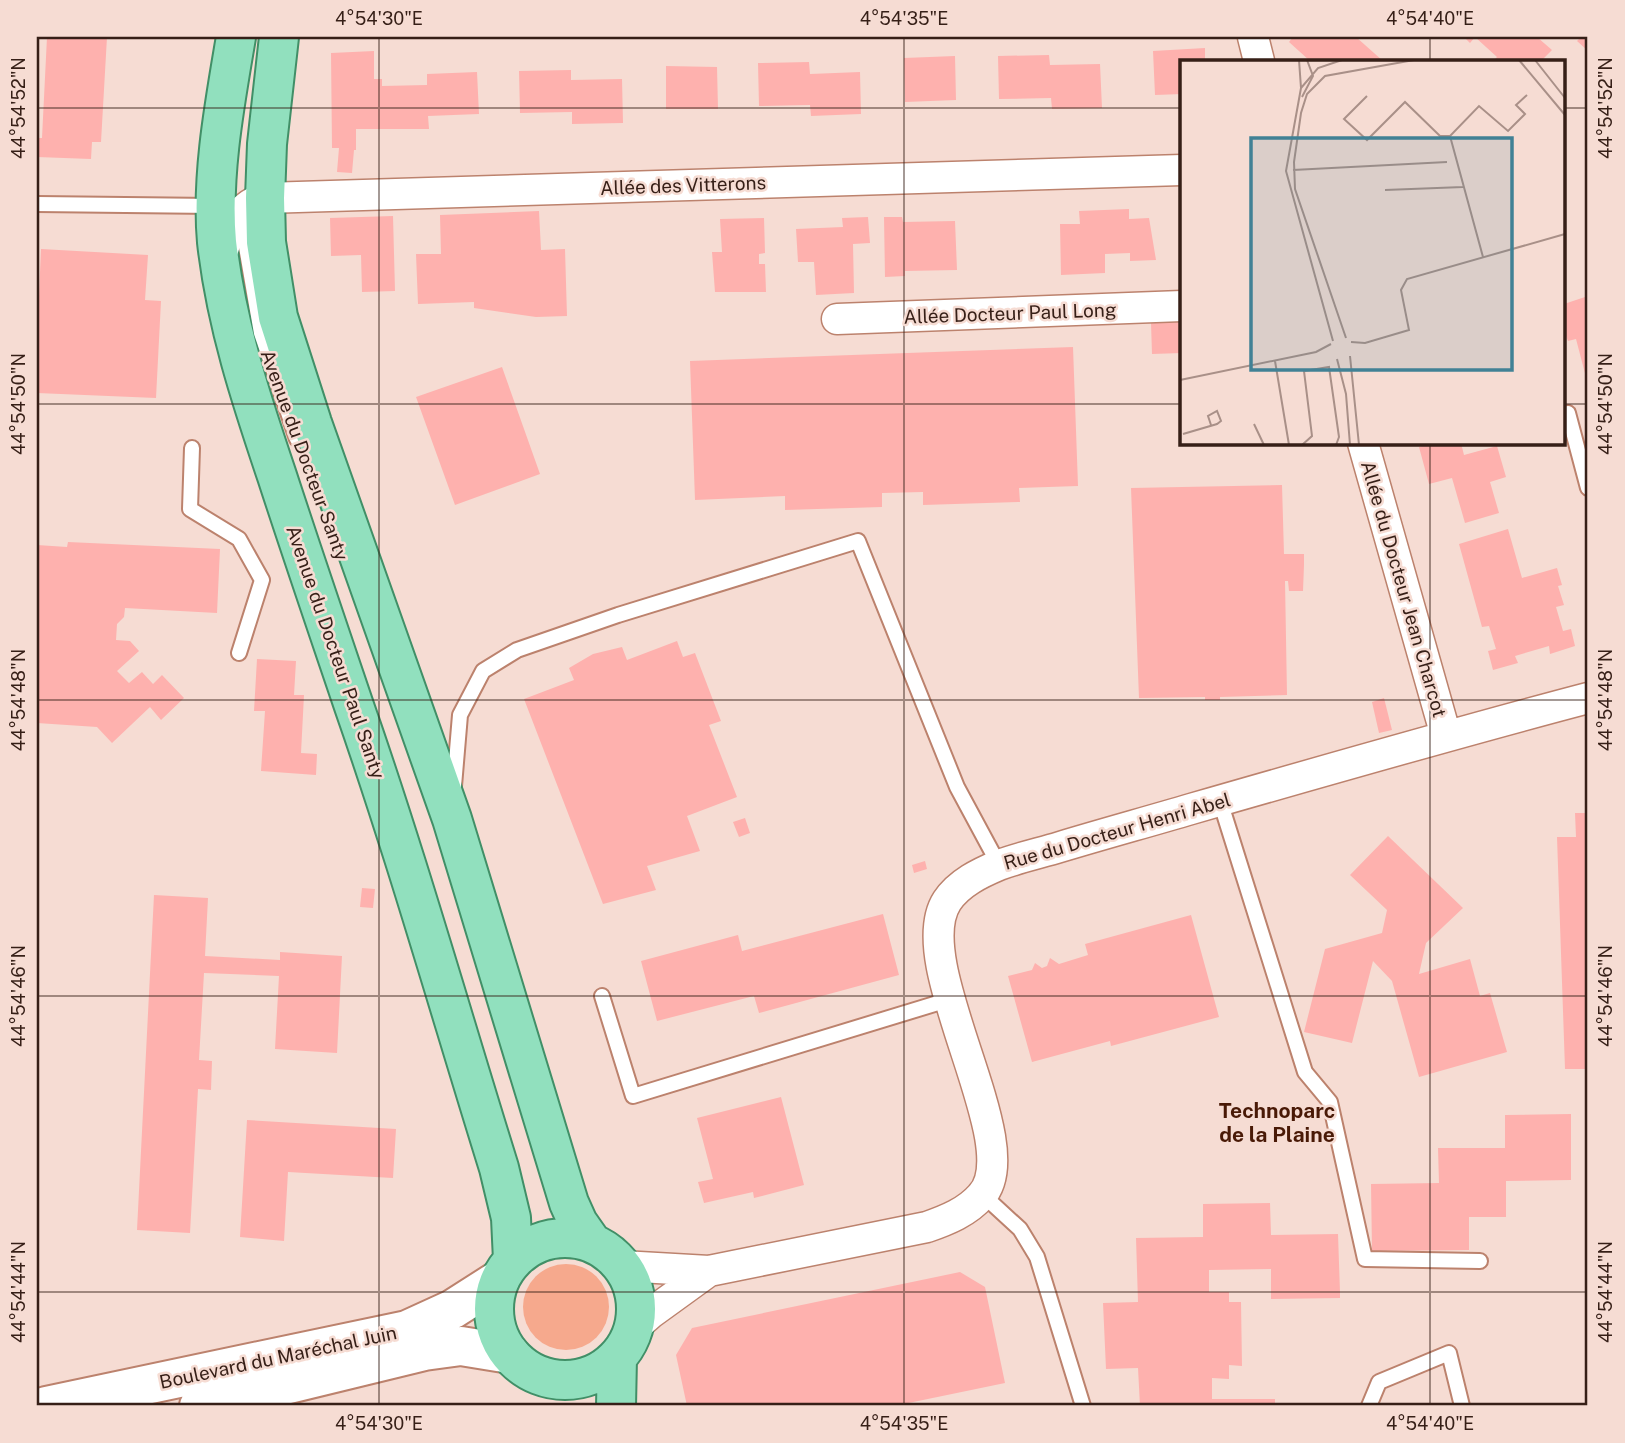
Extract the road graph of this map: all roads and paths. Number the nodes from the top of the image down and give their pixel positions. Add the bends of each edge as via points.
1 (236, 37) edge
2 (279, 37) edge
3 (1253, 37) edge
4 (1259, 60) edge
5 (1180, 170) edge
6 (37, 204) edge
7 (240, 206) junction
8 (1180, 306) edge
9 (837, 319) dead end
10 (1568, 413) dead end
11 (1363, 444) edge
12 (192, 449) dead end
13 (304, 458) dead end
14 (1588, 488) edge
15 (371, 635) dead end
16 (239, 653) dead end
17 (1588, 698) edge
18 (412, 705) junction
19 (1446, 736) junction
20 (1220, 801) junction
21 (452, 819) junction
22 (999, 865) junction
23 (602, 996) dead end
24 (951, 999) junction
25 (983, 1195) junction
26 (607, 1254) junction
27 (1480, 1261) dead end
28 (506, 1270) junction
29 (709, 1271) junction
30 (625, 1343) junction
31 (536, 1378) edge
32 (153, 1395) edge
33 (46, 1406) edge
34 (199, 1406) edge
35 (617, 1406) edge
36 (1083, 1406) edge
37 (1369, 1406) edge
38 (1462, 1406) edge

1 - 7 main road, Avenue du Docteur Paul Santy via 224,112
2 - 7 main road, Avenue du Docteur Paul Santy via 267,144
3 - 4 street
5 - 7 street, Allée des Vitterons
6 - 7 lane
7 - 13 lane, Avenue du Docteur Santy via 261,333
7 - 18 main road, Avenue du Docteur Paul Santy via 266,242 289,356
7 - 28 main road, Avenue du Docteur Paul Santy via 220,260 247,387 365,735 499,1168 511,1218
8 - 9 street, Allée Docteur Paul Long
10 - 14 lane
11 - 19 street, Allée du Docteur Jean Charcot
12 - 16 lane via 190,509 239,538 262,580
15 - 18 lane via 381,660
17 - 19 street, Rue du Docteur Henri Abel
18 - 21 main road, Avenue du Docteur Paul Santy
19 - 20 street, Rue du Docteur Henri Abel
20 - 22 street, Rue du Docteur Henri Abel
20 - 27 lane via 1305,1072 1330,1102 1365,1259
21 - 22 lane via 460,715 484,671 517,650 858,541 957,787
21 - 26 main road, Avenue du Docteur Paul Santy via 569,1203 578,1223
22 - 24 street, Rue du Docteur Henri Abel via 971,878 942,910 938,942
23 - 24 lane via 633,1096
24 - 25 street, Rue du Docteur Henri Abel via 988,1125 992,1153
25 - 29 street via 953,1218 927,1227
25 - 36 lane via 1020,1229 1037,1257
26 - 28 main road via 571,1238 550,1239 530,1247
26 - 29 street
26 - 30 main road via 632,1285 636,1306
28 - 31 main road via 494,1305 497,1331
28 - 32 main road, Boulevard du Maréchal Juin via 453,1309 407,1330
29 - 30 street via 660,1306
30 - 31 main road via 594,1374 567,1380
30 - 35 main road
31 - 34 main road, Boulevard du Maréchal Juin via 461,1346
32 - 33 main road, Boulevard du Maréchal Juin
37 - 38 lane via 1379,1382 1450,1353

